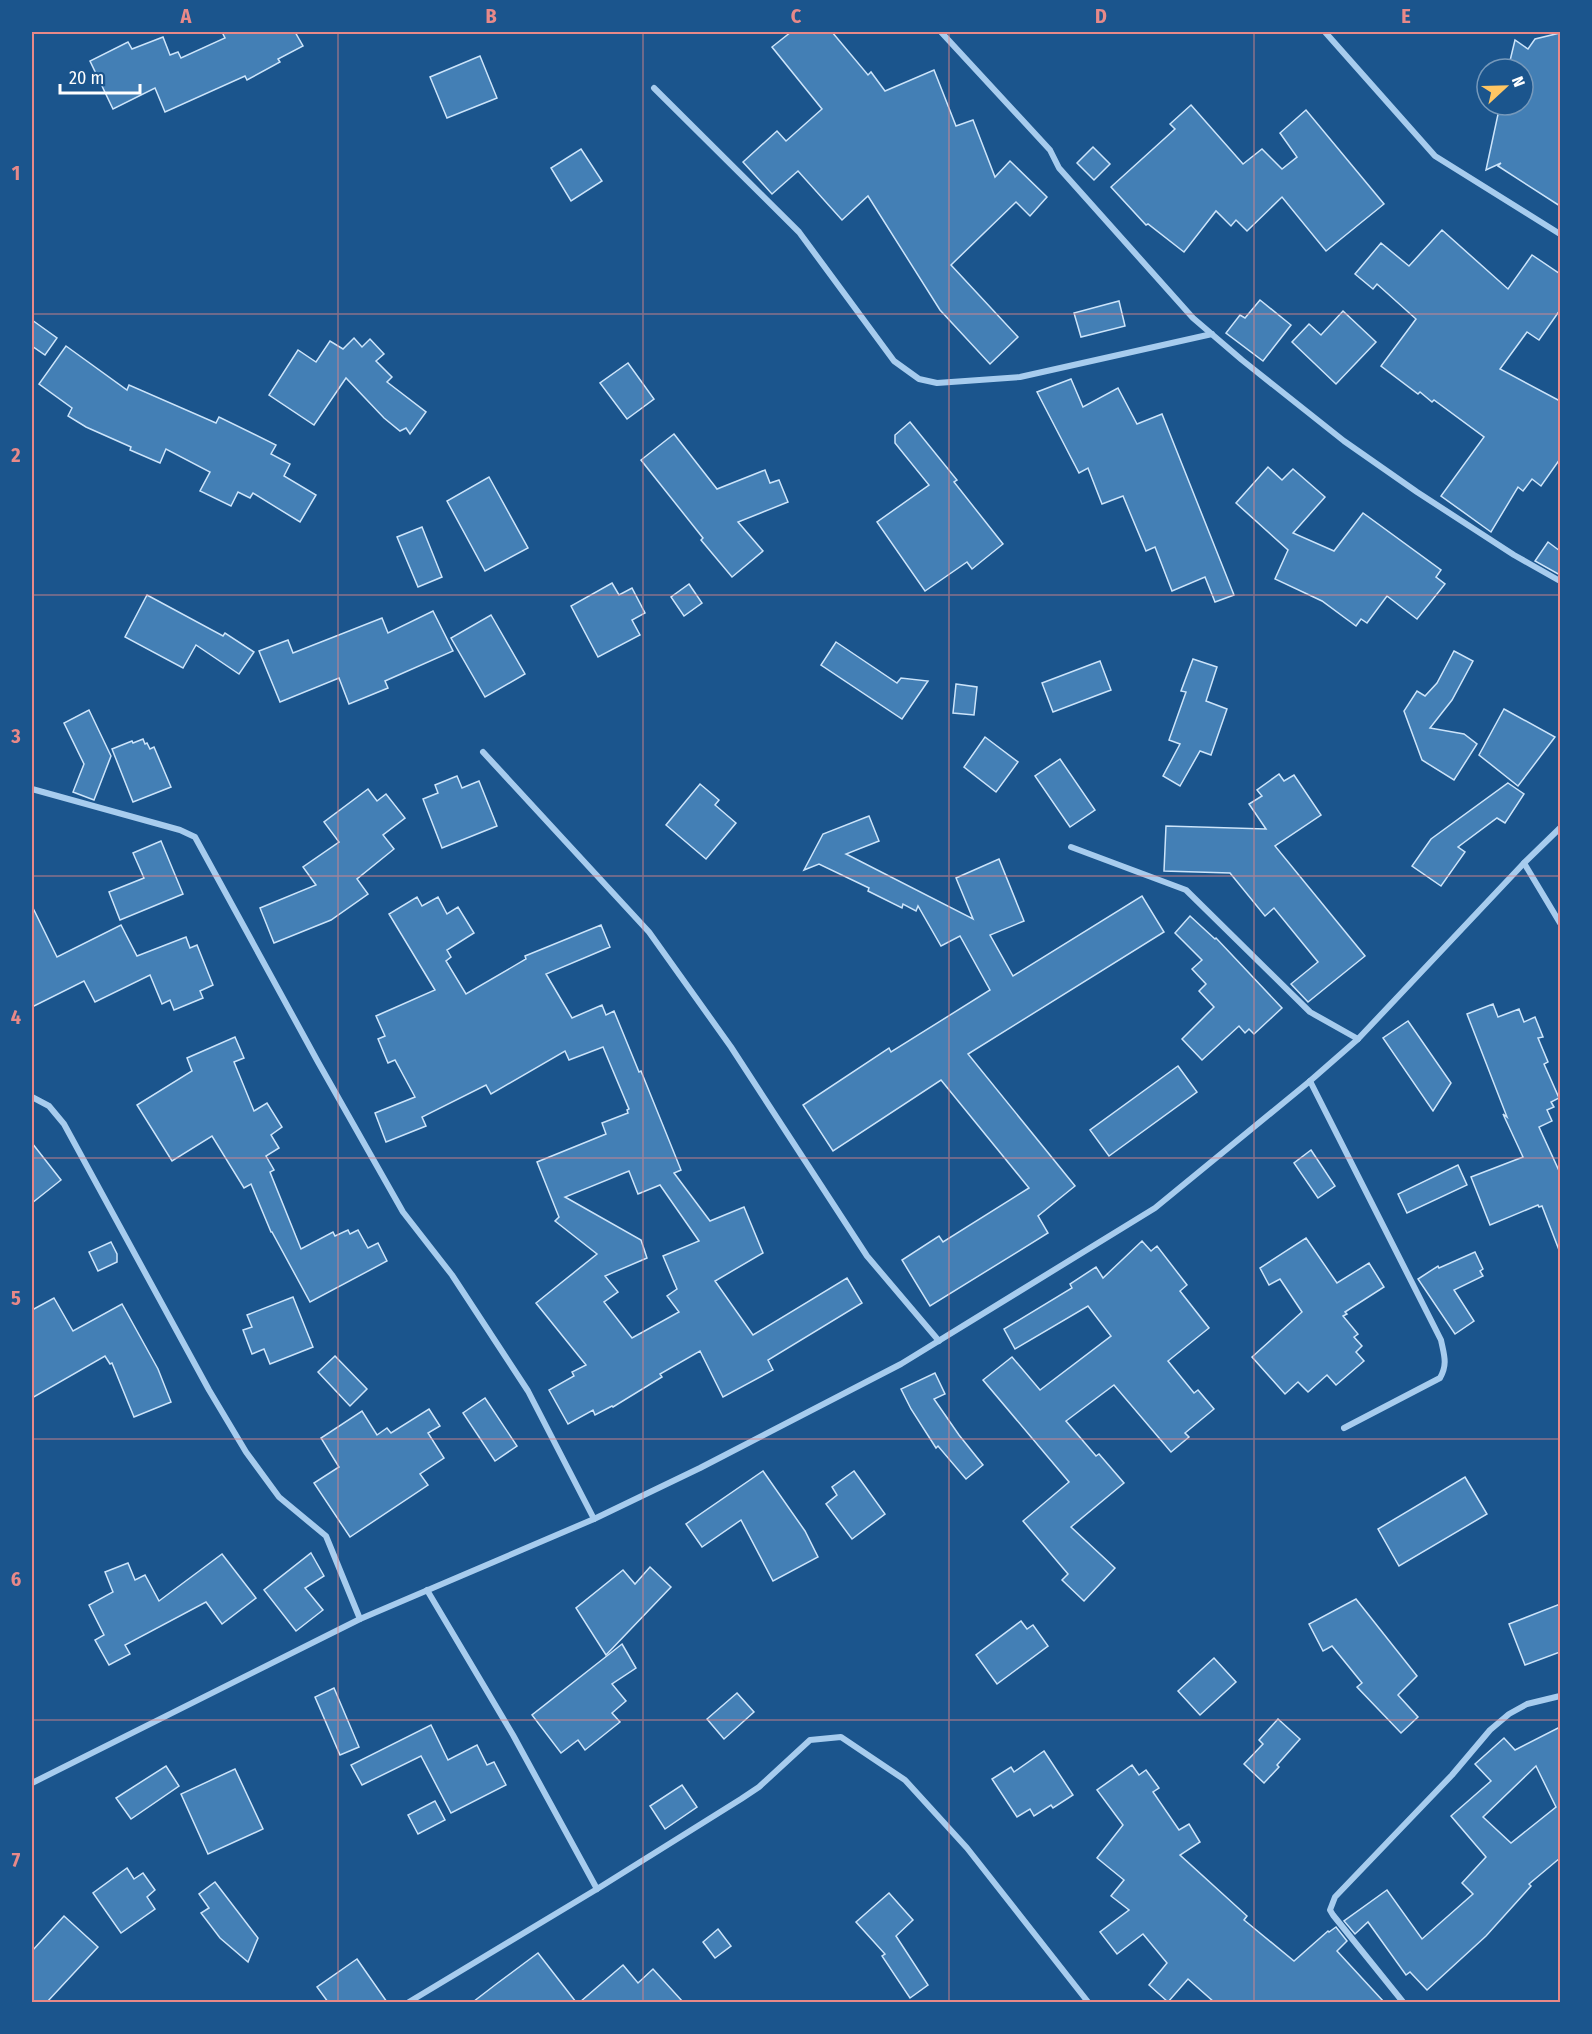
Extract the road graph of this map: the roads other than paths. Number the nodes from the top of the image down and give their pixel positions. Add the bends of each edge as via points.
1 (941, 32) edge
2 (1325, 32) edge
3 (654, 88) dead end
4 (1560, 234) edge
5 (1212, 334) junction
6 (1560, 581) edge
7 (483, 752) dead end
8 (32, 789) edge
9 (1560, 828) edge
10 (1071, 847) dead end
11 (1524, 863) junction
12 (1560, 923) edge
13 (1358, 1039) junction
14 (1310, 1081) junction
15 (32, 1097) edge
16 (939, 1341) junction
17 (1344, 1428) dead end
18 (594, 1519) junction
19 (427, 1590) junction
20 (360, 1619) junction
21 (1560, 1696) edge
22 (32, 1782) edge
23 (597, 1890) junction
24 (410, 2002) edge
25 (1088, 2002) edge
26 (1403, 2002) edge

1 - 5 street via 1050,150 1059,168 1178,302
2 - 4 street via 1435,156
3 - 5 street via 799,232 894,361 920,379 937,383 1020,377
5 - 6 street via 1344,441 1514,555
7 - 16 street via 649,932 731,1047 867,1256
8 - 18 street via 195,837 403,1212 453,1275 528,1391
9 - 11 street
10 - 13 street via 1186,890 1310,1012
11 - 12 street
11 - 13 street
13 - 14 street
14 - 16 street via 1155,1208
14 - 17 street via 1441,1340 1446,1361 1440,1378
15 - 20 street via 49,1106 64,1124 246,1452 279,1497 326,1536
16 - 18 street via 711,1463
18 - 19 street
19 - 20 street
19 - 23 street
20 - 22 street
21 - 26 street via 1527,1704 1490,1730 1331,1904 1333,1915
23 - 24 street
23 - 25 street via 759,1787 810,1740 842,1737 905,1780 967,1848

